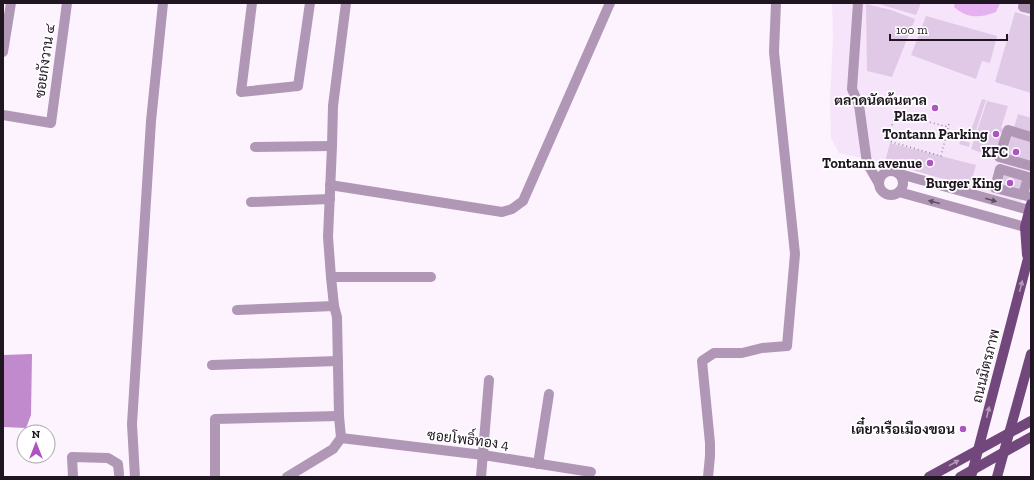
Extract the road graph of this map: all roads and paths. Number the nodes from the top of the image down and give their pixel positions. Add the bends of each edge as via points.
1 (67, 3) edge
2 (163, 3) edge
3 (252, 3) edge
4 (310, 3) edge
5 (346, 3) edge
6 (610, 3) edge
7 (776, 3) edge
8 (858, 3) edge
9 (8, 7) edge
10 (3, 52) edge
11 (897, 105) dead end
12 (895, 113) junction
13 (3, 115) edge
14 (949, 124) dead end
15 (948, 127) junction
16 (1031, 137) edge
17 (332, 146) junction
18 (255, 147) dead end
19 (866, 163) junction
20 (1031, 166) edge
21 (888, 170) junction
22 (900, 174) junction
23 (878, 182) junction
24 (330, 185) junction
25 (899, 192) junction
26 (330, 200) junction
27 (251, 202) dead end
28 (1030, 207) edge
29 (1026, 227) junction
30 (1031, 247) edge
31 (1027, 261) junction
32 (331, 277) junction
33 (431, 277) dead end
34 (334, 306) junction
35 (237, 310) dead end
36 (1031, 354) edge
37 (338, 361) junction
38 (212, 365) dead end
39 (489, 380) dead end
40 (549, 394) dead end
41 (339, 416) junction
42 (1031, 421) edge
43 (1009, 432) junction
44 (1031, 437) edge
45 (341, 438) junction
46 (978, 450) junction
47 (1004, 452) junction
48 (483, 455) junction
49 (538, 464) junction
50 (592, 472) dead end
51 (972, 473) edge
52 (115, 476) edge
53 (73, 477) edge
54 (135, 477) edge
55 (215, 477) edge
56 (287, 477) edge
57 (481, 477) edge
58 (708, 477) edge
59 (929, 477) edge
60 (960, 477) edge
61 (997, 477) edge

1 - 13 street, ซอยกังวาน ๔ via 51,123
2 - 54 street via 151,121 132,424
3 - 4 street via 241,92 298,86
5 - 17 street via 333,106
6 - 24 street via 523,201 512,209 502,212
7 - 58 street via 774,52 795,254 786,346 742,353 714,353 702,362 710,443
8 - 19 street via 852,89 859,105
9 - 10 street
11 - 12 path
12 - 15 path
12 - 15 path via 888,141 941,156
14 - 15 path
16 - 20 street via 1008,130 999,156
17 - 18 street
17 - 24 street
19 - 21 street
19 - 23 street
21 - 22 street
21 - 23 street via 881,174
22 - 25 street via 903,185
22 -> 28 street
23 - 25 street via 880,190 887,194
24 - 26 street
29 -> 25 street
26 - 27 street
26 - 32 street via 328,237
28 - 29 main road, ถนนมิตรภาพ
29 - 31 main road, ถนนมิตรภาพ
30 - 31 main road, ถนนมิตรภาพ
46 -> 31 main road, ถนนมิตรภาพ
32 - 33 street
32 - 34 street
34 - 35 street
34 - 37 street via 337,318
36 - 43 main road
37 - 38 street
37 - 41 street
39 - 48 street
40 - 49 street
41 - 45 street
41 - 55 street via 215,419
42 - 43 main road
43 - 46 main road
43 - 47 main road
44 - 47 main road
45 - 48 street, ซอยโพธิ์ทอง 4
45 - 56 street via 334,449
46 - 51 main road, ถนนมิตรภาพ
59 -> 46 main road
47 - 51 main road
47 - 61 main road
48 - 49 street, ซอยโพธิ์ทอง 4
48 - 57 street
49 - 50 street, ซอยโพธิ์ทอง 4
51 - 60 main road
52 - 53 street via 118,464 108,458 72,457
52 - 54 street

